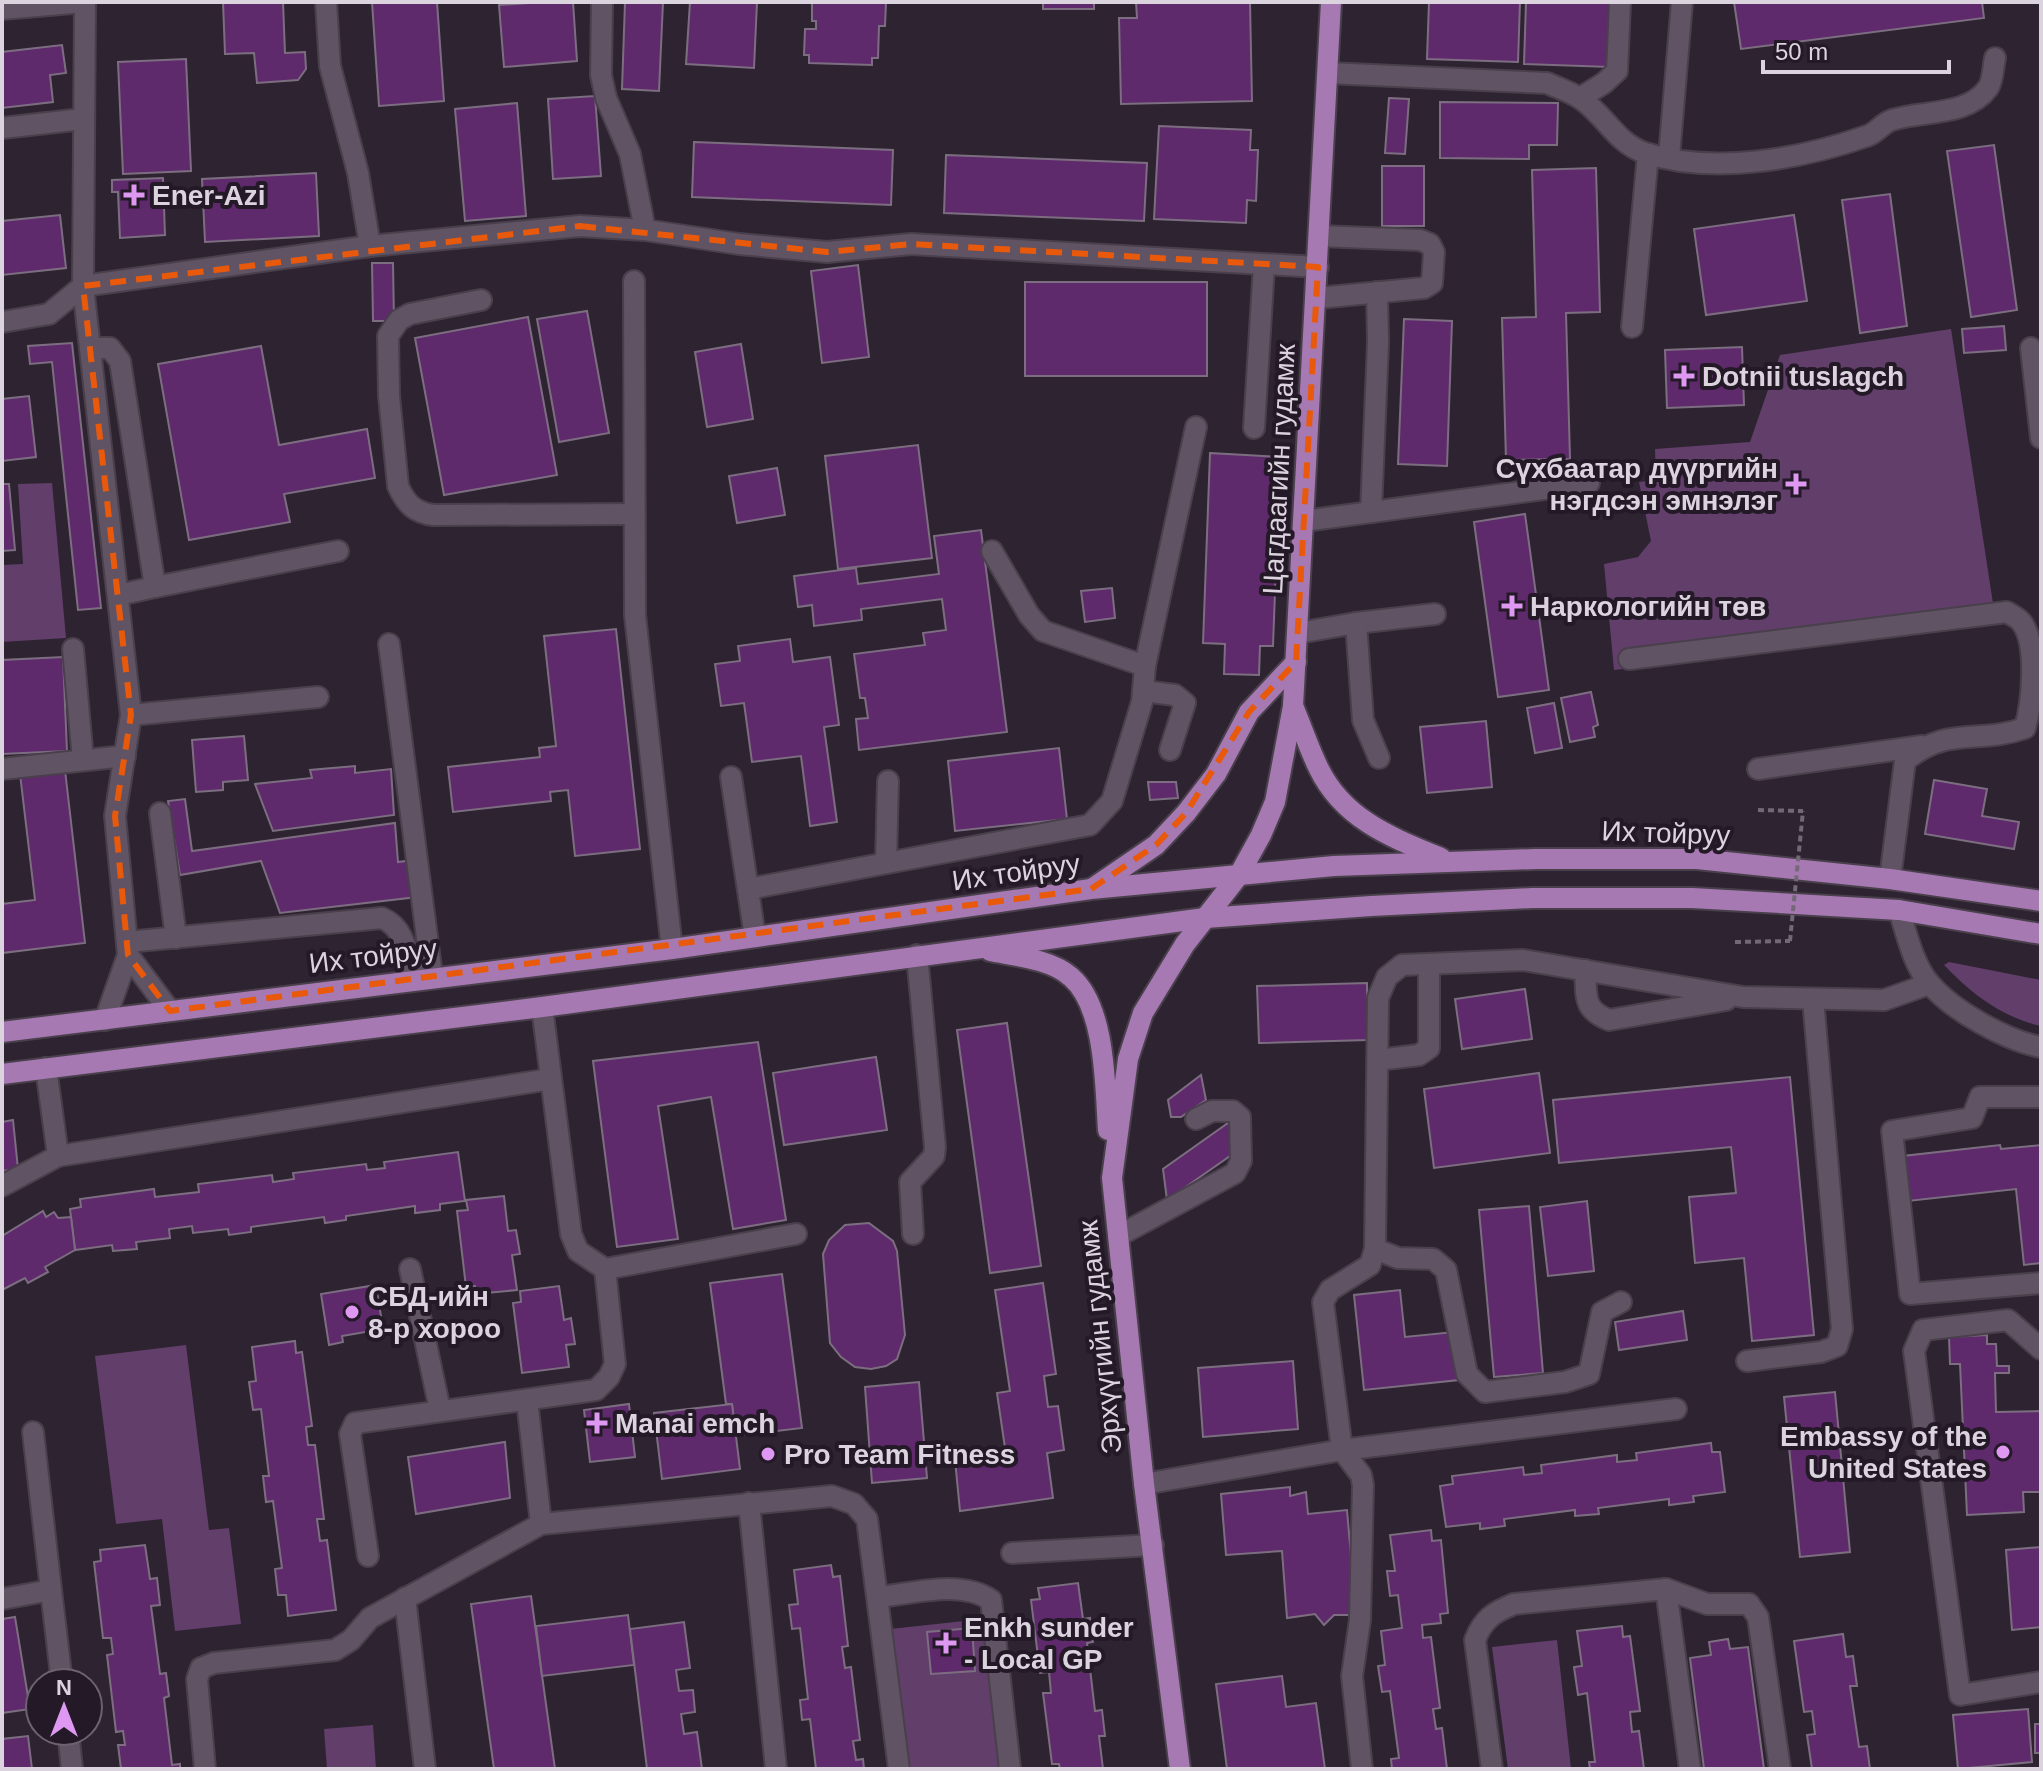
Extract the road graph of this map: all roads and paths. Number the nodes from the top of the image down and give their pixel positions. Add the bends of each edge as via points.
1 (84, 2) edge
2 (326, 2) edge
3 (602, 2) edge
4 (1331, 2) edge
5 (1682, 2) edge
6 (1620, 3) edge
7 (2, 9) edge
8 (1995, 58) dead end
9 (1328, 73) junction
10 (1580, 98) junction
11 (83, 119) junction
12 (2, 128) edge
13 (1658, 156) junction
14 (645, 230) junction
15 (1320, 236) junction
16 (370, 246) junction
17 (1264, 265) junction
18 (1318, 267) junction
19 (634, 281) dead end
20 (83, 286) junction
21 (1377, 292) junction
22 (1317, 298) junction
23 (481, 300) dead end
24 (2, 322) edge
25 (1632, 327) dead end
26 (90, 348) junction
27 (2031, 348) dead end
28 (1196, 427) dead end
29 (1254, 428) dead end
30 (2041, 438) edge
31 (1589, 483) dead end
32 (1371, 512) junction
33 (633, 514) junction
34 (1304, 521) junction
35 (338, 551) dead end
36 (992, 551) dead end
37 (155, 587) junction
38 (118, 595) junction
39 (1435, 614) dead end
40 (1356, 623) junction
41 (1298, 633) junction
42 (389, 644) dead end
43 (73, 649) dead end
44 (1629, 659) dead end
45 (1296, 662) junction
46 (1145, 666) junction
47 (1143, 691) junction
48 (318, 697) dead end
49 (1293, 706) junction
50 (131, 715) junction
51 (1922, 746) junction
52 (1170, 750) dead end
53 (125, 756) junction
54 (1379, 758) dead end
55 (83, 760) junction
56 (2, 769) edge
57 (1758, 769) dead end
58 (731, 777) dead end
59 (888, 781) dead end
60 (1758, 810) dead end
61 (160, 813) dead end
62 (1448, 861) junction
63 (886, 863) junction
64 (1239, 875) junction
65 (1890, 879) junction
66 (748, 889) junction
67 (1091, 889) junction
68 (2041, 901) edge
69 (1899, 910) junction
70 (1205, 918) junction
71 (2041, 934) edge
72 (755, 937) junction
73 (176, 938) junction
74 (1735, 942) dead end
75 (975, 947) junction
76 (128, 949) junction
77 (672, 949) junction
78 (917, 955) junction
79 (1429, 965) junction
80 (1585, 970) junction
81 (423, 977) junction
82 (1929, 984) junction
83 (1743, 997) junction
84 (1813, 999) junction
85 (542, 1007) junction
86 (170, 1011) junction
87 (105, 1020) junction
88 (2, 1032) edge
89 (2041, 1047) edge
90 (1378, 1060) junction
91 (46, 1068) junction
92 (2, 1074) edge
93 (551, 1079) junction
94 (2041, 1097) edge
95 (1196, 1119) dead end
96 (58, 1156) junction
97 (1112, 1178) junction
98 (2, 1186) edge
99 (796, 1234) dead end
100 (913, 1234) dead end
101 (1118, 1236) junction
102 (1375, 1249) junction
103 (410, 1269) dead end
104 (605, 1269) junction
105 (2041, 1283) edge
106 (1621, 1302) dead end
107 (2041, 1349) edge
108 (1747, 1361) dead end
109 (527, 1400) junction
110 (1676, 1409) dead end
111 (440, 1410) junction
112 (33, 1432) dead end
113 (1342, 1450) junction
114 (1144, 1484) junction
115 (749, 1503) junction
116 (541, 1524) junction
117 (1153, 1545) junction
118 (1012, 1553) dead end
119 (368, 1556) dead end
120 (1666, 1589) junction
121 (51, 1590) junction
122 (878, 1597) junction
123 (405, 1598) junction
124 (2, 1599) edge
125 (60, 1667) edge
126 (2041, 1682) edge
127 (70, 1747) edge
128 (72, 1769) edge
129 (205, 1769) edge
130 (425, 1769) edge
131 (776, 1769) edge
132 (899, 1769) edge
133 (1010, 1769) edge
134 (1180, 1769) edge
135 (1362, 1769) edge
136 (1492, 1769) edge
137 (1690, 1769) edge
138 (1780, 1769) edge

1 - 7 street
1 - 11 street
2 - 16 street via 330,66 358,173
3 - 14 street via 601,75 630,154
4 - 9 main road, Цагдаагийн гудамж
5 - 13 street
6 - 10 street via 1617,71
8 - 13 street via 1989,86 1967,105 1885,122 1872,135 1817,153 1737,164
9 - 10 street via 1547,83
9 - 15 main road, Цагдаагийн гудамж
10 - 13 street via 1627,146
11 - 12 street
11 - 20 street
13 - 25 street
14 - 16 street via 580,226
14 - 17 street via 827,252 911,244
15 - 18 main road, Цагдаагийн гудамж
15 - 21 street via 1430,244 1432,283
16 - 20 street
17 - 18 street
17 - 29 street
18 - 22 main road, Цагдаагийн гудамж
19 - 33 street
20 - 24 street via 49,314
20 - 26 street
21 - 22 street
21 - 32 street
22 - 34 main road, Цагдаагийн гудамж
23 - 33 street via 410,314 388,336 389,396 398,486 404,498 421,514 434,515
26 - 37 street via 110,348 120,361
26 - 38 street
27 - 30 street
28 - 46 street
31 - 32 street
32 - 34 street
33 - 77 street via 635,615
34 - 41 main road, Цагдаагийн гудамж
35 - 37 street
36 - 46 street via 1043,631
37 - 38 street
38 - 50 street
39 - 40 street
40 - 41 street
40 - 54 street via 1363,720
41 - 45 main road, Цагдаагийн гудамж
42 - 81 street
43 - 55 street
44 - 51 street via 2007,612 2021,622 2030,640 2031,706 2025,728 2004,736 1944,738
45 - 49 main road, Цагдаагийн гудамж
45 - 67 main road via 1249,712 1216,774 1186,813 1156,845
46 - 47 street
47 - 52 street via 1175,695 1185,703
47 - 63 street via 1112,801 1090,825
48 - 50 street
49 - 62 main road via 1320,771 1340,801 1365,823
49 - 64 main road, Цагдаагийн гудамж via 1275,802
50 - 53 street
51 - 57 street
51 - 65 street via 1905,761
53 - 55 street
53 - 76 street via 115,816
55 - 56 street
58 - 66 street
59 - 63 street
60 - 74 path, bridge via 1803,811 1790,941
61 - 73 street
62 - 64 main road, Их тойруу
62 - 65 main road, Их тойруу via 1697,859
63 - 66 street
64 - 67 main road, Их тойруу
64 - 70 main road, Цагдаагийн гудамж
65 - 68 main road, Их тойруу
66 - 72 street
67 - 72 main road, Их тойруу
69 - 70 main road via 1692,898 1532,898
69 - 71 main road
69 - 82 street
70 - 75 main road
70 - 97 main road, Эрхүүгийн гудамж via 1143,1013 1128,1059
72 - 77 main road, Их тойруу
73 - 76 street
73 - 81 street via 382,918 400,931
75 - 78 main road
75 - 97 main road via 1044,963 1070,976 1084,992 1096,1018
76 - 86 street
76 - 87 street
77 - 81 main road, Их тойруу
78 - 85 main road
78 - 100 street via 935,1147 930,1161 910,1182
79 - 80 street via 1523,960
79 - 90 street via 1402,965 1387,977 1378,998
79 - 90 street via 1429,1048 1419,1055
80 - 83 street
80 - 83 street via 1587,1003 1609,1020
81 - 86 main road, Их тойруу
82 - 84 street via 1884,1000
82 - 89 street via 1991,1030
83 - 84 street
84 - 108 street via 1842,1329 1837,1346 1821,1352
85 - 91 main road
85 - 93 street
86 - 87 main road, Их тойруу
87 - 88 main road, Их тойруу
90 - 102 street
91 - 92 main road
91 - 96 street
93 - 96 street
93 - 104 street via 571,1234 578,1251
94 - 105 street via 1980,1097 1972,1118 1892,1131 1910,1294
95 - 101 street via 1212,1111 1233,1111 1240,1117 1241,1161 1235,1173
96 - 98 street
97 - 101 main road, Эрхүүгийн гудамж
99 - 104 street
101 - 114 main road, Эрхүүгийн гудамж
102 - 106 street via 1398,1258 1433,1259 1446,1270 1467,1374 1485,1392 1589,1374 1602,1312
102 - 113 street via 1370,1265 1330,1290 1323,1302
103 - 111 street
104 - 109 street via 615,1364 609,1377 596,1390
107 - 126 street via 2008,1320 1923,1330 1914,1351 1960,1695
109 - 111 street
109 - 116 street
110 - 113 street
111 - 119 street via 355,1423 350,1434
112 - 121 street
113 - 114 street
113 - 135 street via 1363,1485 1360,1620 1352,1676
114 - 117 main road, Эрхүүгийн гудамж
115 - 116 street
115 - 122 street via 832,1496 854,1504 867,1519
115 - 131 street
116 - 123 street
117 - 118 street
117 - 134 main road, Эрхүүгийн гудамж
120 - 136 street via 1514,1604 1481,1625 1475,1640
120 - 137 street
120 - 138 street via 1707,1604 1749,1604 1758,1617
121 - 124 street
121 - 125 street
122 - 132 street
122 - 133 street via 957,1589 991,1600
123 - 129 street via 370,1618 335,1650 201,1668 197,1679
123 - 130 street
127 - 128 street

